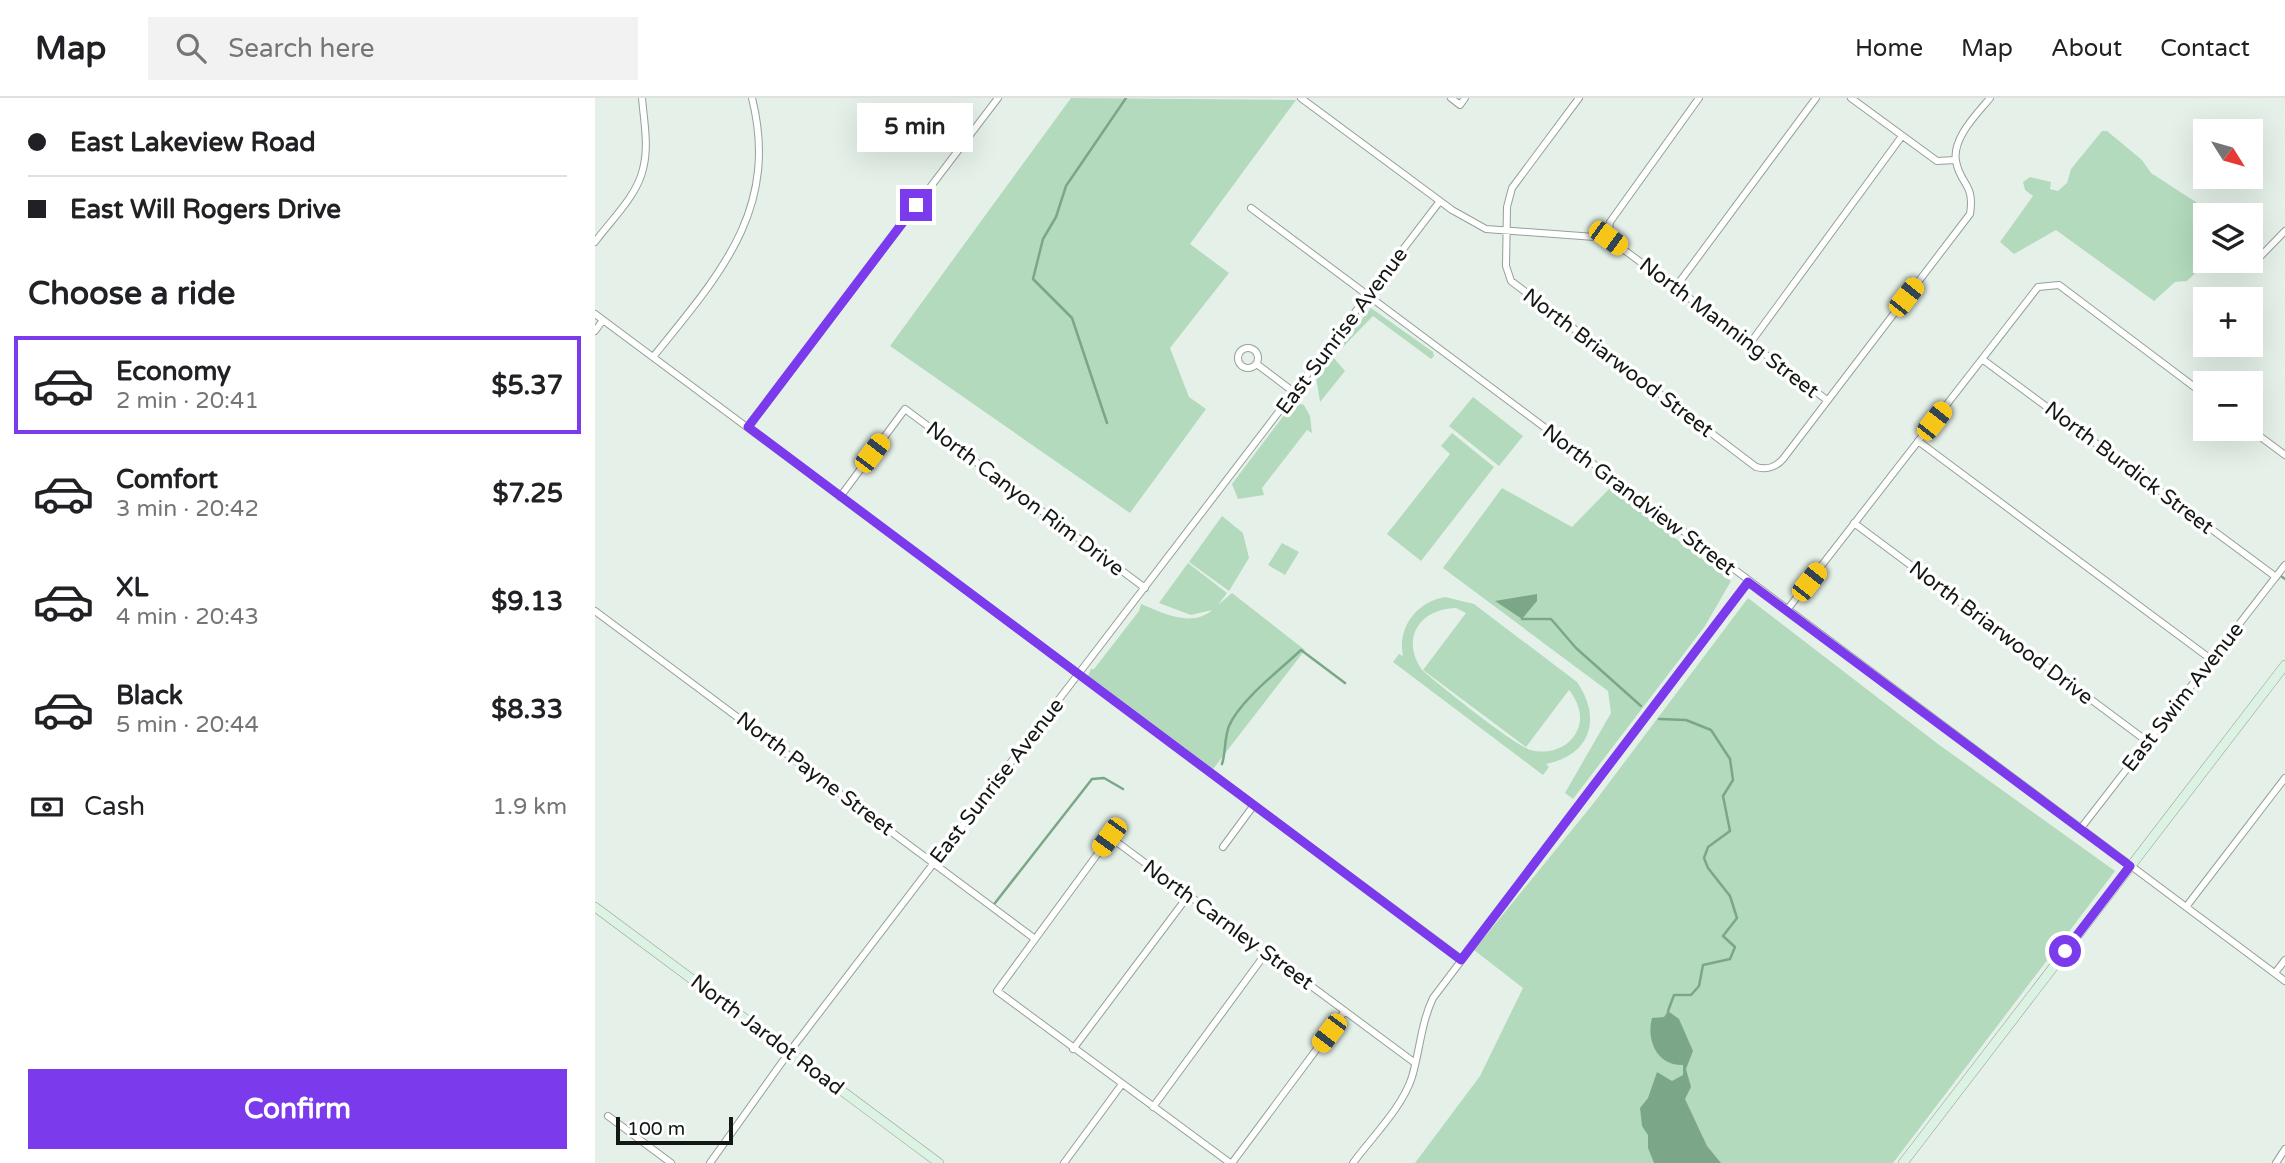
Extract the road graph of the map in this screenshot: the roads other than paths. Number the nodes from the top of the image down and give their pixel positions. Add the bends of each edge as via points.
1 (642, 98) edge
2 (752, 98) edge
3 (998, 98) edge
4 (1301, 98) edge
5 (1451, 98) edge
6 (1465, 98) edge
7 (1579, 98) edge
8 (1699, 98) edge
9 (1816, 98) edge
10 (1851, 98) edge
11 (1990, 98) edge
12 (1902, 136) junction
13 (1955, 160) junction
14 (1440, 201) junction
15 (1251, 208) dead end
16 (1508, 230) junction
17 (2285, 231) edge
18 (1608, 238) junction
19 (595, 242) edge
20 (2263, 254) edge
21 (1675, 288) junction
22 (1369, 297) junction
23 (595, 314) edge
24 (603, 320) junction
25 (595, 331) edge
26 (1751, 342) junction
27 (653, 357) junction
28 (1982, 359) junction
29 (1258, 365) dead end
30 (2193, 386) edge
31 (1295, 393) junction
32 (1827, 400) junction
33 (748, 427) junction
34 (2263, 438) edge
35 (1918, 441) junction
36 (2285, 454) edge
37 (840, 497) junction
38 (1854, 523) junction
39 (2285, 565) edge
40 (2276, 576) junction
41 (1748, 582) junction
42 (1145, 588) junction
43 (1787, 610) junction
44 (595, 611) edge
45 (2212, 660) junction
46 (2285, 665) edge
47 (1078, 675) junction
48 (2148, 742) junction
49 (2285, 778) edge
50 (1254, 805) junction
51 (2081, 828) junction
52 (1223, 847) dead end
53 (935, 862) junction
54 (2130, 866) junction
55 (1188, 896) junction
56 (595, 907) edge
57 (2186, 907) junction
58 (1035, 939) junction
59 (1266, 953) junction
60 (1461, 960) junction
61 (2285, 960) edge
62 (2275, 973) junction
63 (2285, 981) edge
64 (1345, 1011) junction
65 (1073, 1049) junction
66 (790, 1051) junction
67 (1415, 1063) junction
68 (1122, 1084) junction
69 (1153, 1107) junction
70 (608, 1115) dead end
71 (2285, 1149) edge
72 (671, 1163) edge
73 (710, 1163) edge
74 (939, 1163) edge
75 (1064, 1163) edge
76 (1231, 1163) edge
77 (1353, 1163) edge
78 (1903, 1163) edge
79 (2276, 1163) edge

1 - 19 street via 647,139 643,170 634,190
2 - 27 street via 760,129 756,188 748,220 723,266
3 - 33 street
4 - 14 street
5 - 6 street via 1460,105
7 - 16 street, North Briarwood Street via 1512,188
8 - 18 street via 1610,222
9 - 21 street
10 - 12 street
11 - 13 street via 1969,125
12 - 13 street via 1937,161
12 - 26 street
13 - 32 street via 1971,192 1970,214
14 - 16 street via 1486,229
14 - 22 street, East Sunrise Avenue
15 - 22 street, North Grandview Street
16 - 18 street
16 - 32 street, North Briarwood Street via 1506,266 1511,281 1756,467 1769,468 1783,459
17 - 20 street
18 - 21 street, North Manning Street
21 - 26 street, North Manning Street
22 - 31 street, East Sunrise Avenue
22 - 41 street, North Grandview Street
23 - 24 street
24 - 25 street
24 - 27 street
26 - 32 street, North Manning Street
27 - 33 street
28 - 30 street via 2033,290 2053,284
28 - 35 street
28 - 40 street, North Burdick Street
29 - 31 street
31 - 42 street, East Sunrise Avenue
33 - 37 street
34 - 36 street
35 - 38 street
35 - 45 street
37 - 42 street, North Canyon Rim Drive via 905,409
37 - 47 street
38 - 43 street
38 - 48 street, North Briarwood Drive
39 - 40 street, East Swim Avenue
40 - 45 street, East Swim Avenue
41 - 43 street, North Grandview Street
41 - 60 street
42 - 47 street, East Sunrise Avenue
43 - 51 street, North Grandview Street
44 - 53 street, North Payne Street
45 - 48 street, East Swim Avenue
46 - 54 street
47 - 50 street
47 - 53 street, East Sunrise Avenue
48 - 51 street, East Swim Avenue
49 - 57 street
50 - 52 street
50 - 60 street
51 - 54 street, North Grandview Street
53 - 58 street, North Payne Street
53 - 66 street, East Sunrise Avenue
54 - 57 street, North Grandview Street
54 - 78 street
55 - 58 street, North Carnley Street via 1109,837
55 - 59 street, North Carnley Street
55 - 65 street
56 - 66 street, North Jardot Road
57 - 62 street, North Grandview Street
58 - 65 street via 997,991
59 - 64 street, North Carnley Street
59 - 69 street
60 - 67 street via 1424,1016
61 - 62 street
62 - 63 street, North Grandview Street
64 - 67 street, North Carnley Street
64 - 76 street
65 - 68 street
66 - 73 street, East Sunrise Avenue
66 - 74 street, North Jardot Road
67 - 77 street via 1405,1093
68 - 69 street
68 - 75 street
69 - 76 street
70 - 72 street
71 - 79 street

